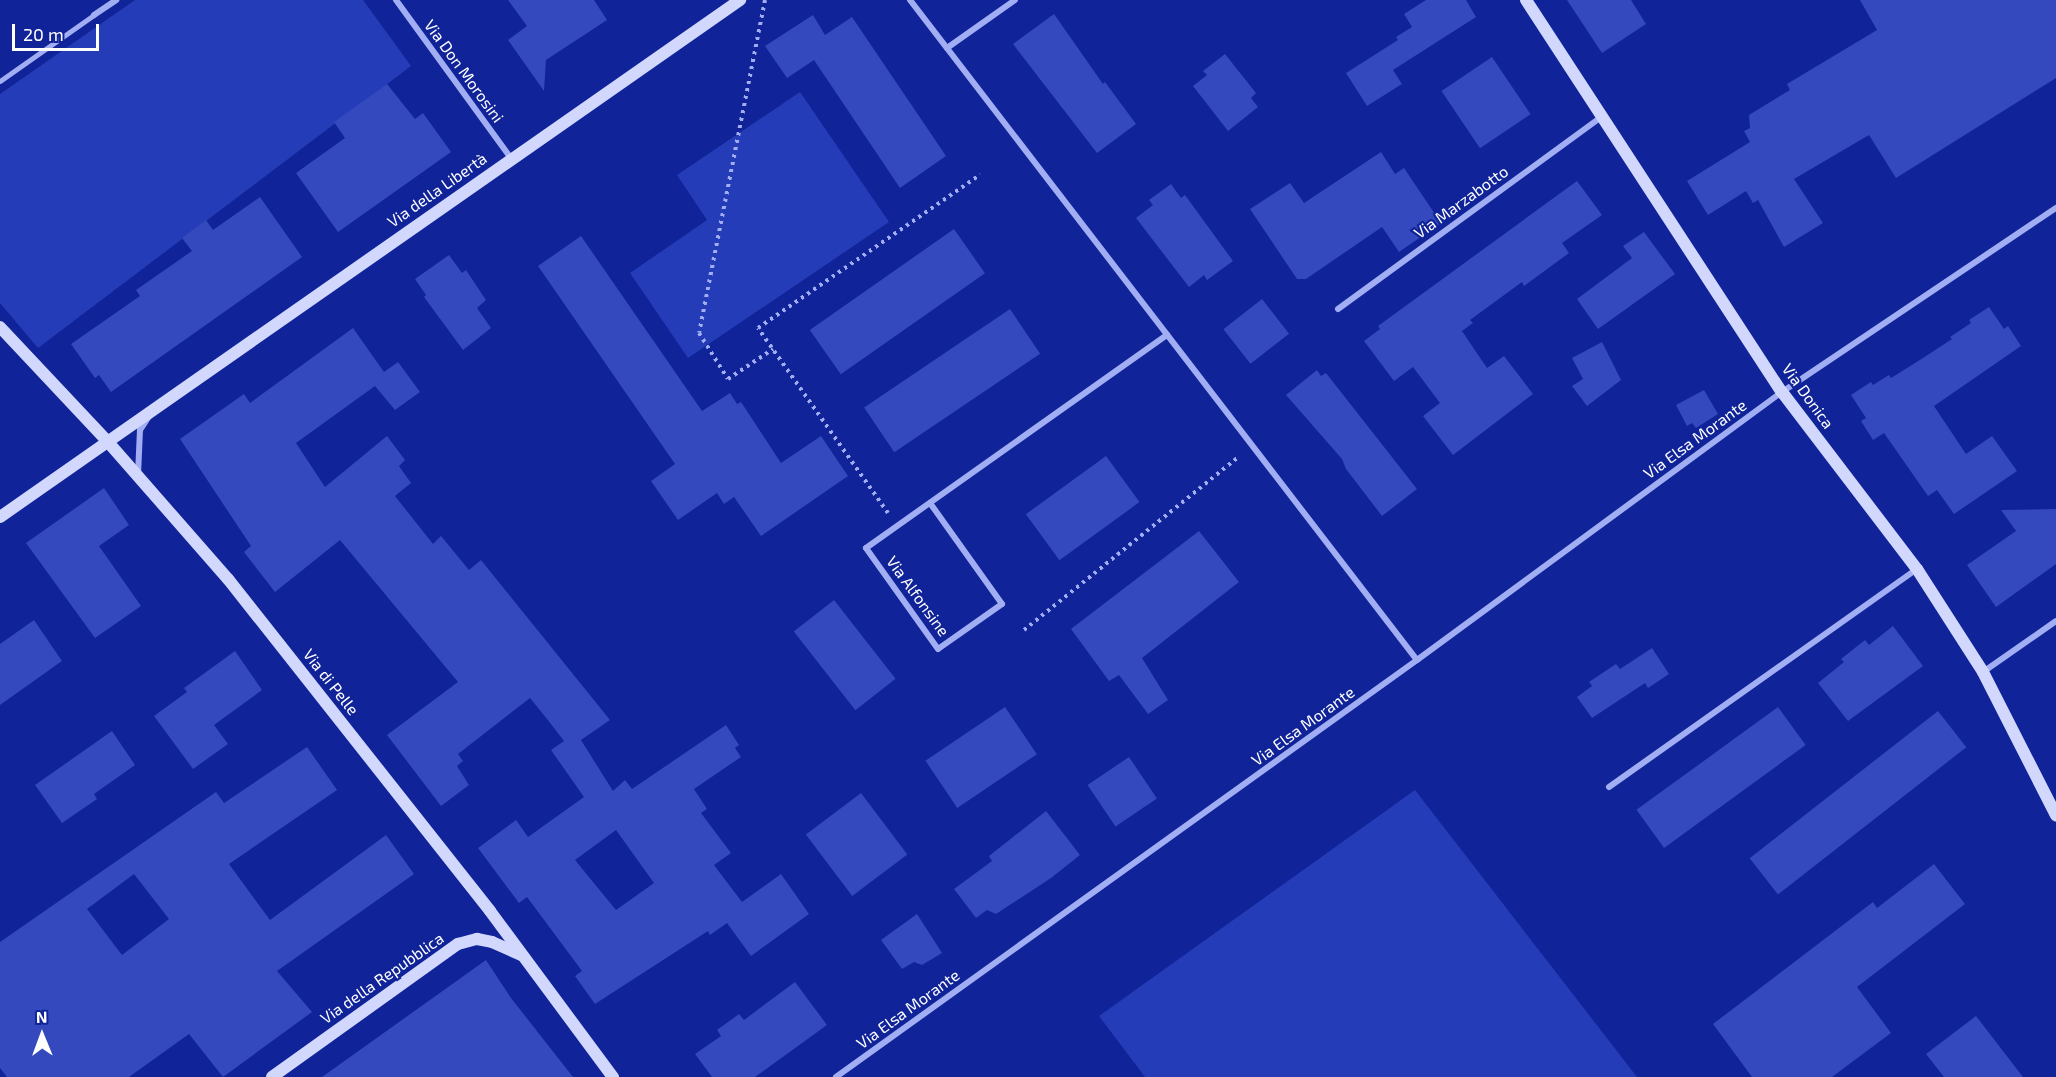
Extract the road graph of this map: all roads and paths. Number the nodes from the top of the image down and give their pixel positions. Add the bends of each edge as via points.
1 (116, 0) edge
2 (396, 0) edge
3 (740, 0) edge
4 (765, 0) edge
5 (909, 0) edge
6 (1015, 0) edge
7 (1526, 0) edge
8 (94, 15) joint
9 (947, 48) junction
10 (0, 81) edge
11 (1600, 117) junction
12 (511, 158) junction
13 (980, 176) dead end
14 (2056, 208) edge
15 (1338, 309) dead end
16 (0, 327) edge
17 (1167, 336) junction
18 (773, 349) junction
19 (1782, 392) junction
20 (154, 408) junction
21 (108, 442) junction
22 (1252, 446) junction
23 (138, 477) junction
24 (930, 503) junction
25 (0, 517) edge
26 (897, 526) junction
27 (1917, 568) junction
28 (2056, 621) edge
29 (1024, 630) dead end
30 (1417, 660) junction
31 (1983, 672) junction
32 (1609, 787) dead end
33 (2056, 815) edge
34 (521, 955) junction
35 (272, 1077) edge
36 (613, 1077) edge
37 (836, 1077) edge

1 - 8 street
2 - 12 street, Via Don Morosini
3 - 12 street, Via della Libertà
4 - 18 path via 699,333 728,379
5 - 9 street
6 - 9 street
7 - 11 street, Via Donica
8 - 10 lane
9 - 17 street
11 - 15 street, Via Marzabotto
11 - 19 street, Via Donica
12 - 20 street, Via della Libertà
13 - 18 path via 758,328
14 - 19 street, Via Elsa Morante
16 - 21 street, Via di Pelle
17 - 22 street
17 - 24 street, Via Alfonsine
18 - 26 path
19 - 27 street, Via Donica
19 - 30 street, Via Elsa Morante
20 - 21 street, Via della Libertà
20 - 23 street, Via della Libertà via 140,430
21 - 23 street, Via di Pelle
21 - 25 street, Via della Libertà
22 - 29 path
22 - 30 street
23 - 34 street, Via di Pelle via 228,579
24 - 26 street, Via Alfonsine
24 - 26 street, Via Alfonsine via 1002,604 938,650 866,548
27 - 31 street, Via Donica
27 - 32 street
28 - 31 street
30 - 37 street, Via Elsa Morante
31 - 33 street, Via Donica
34 - 35 street, Via della Repubblica via 485,940 458,944
34 - 36 street, Via di Pelle

